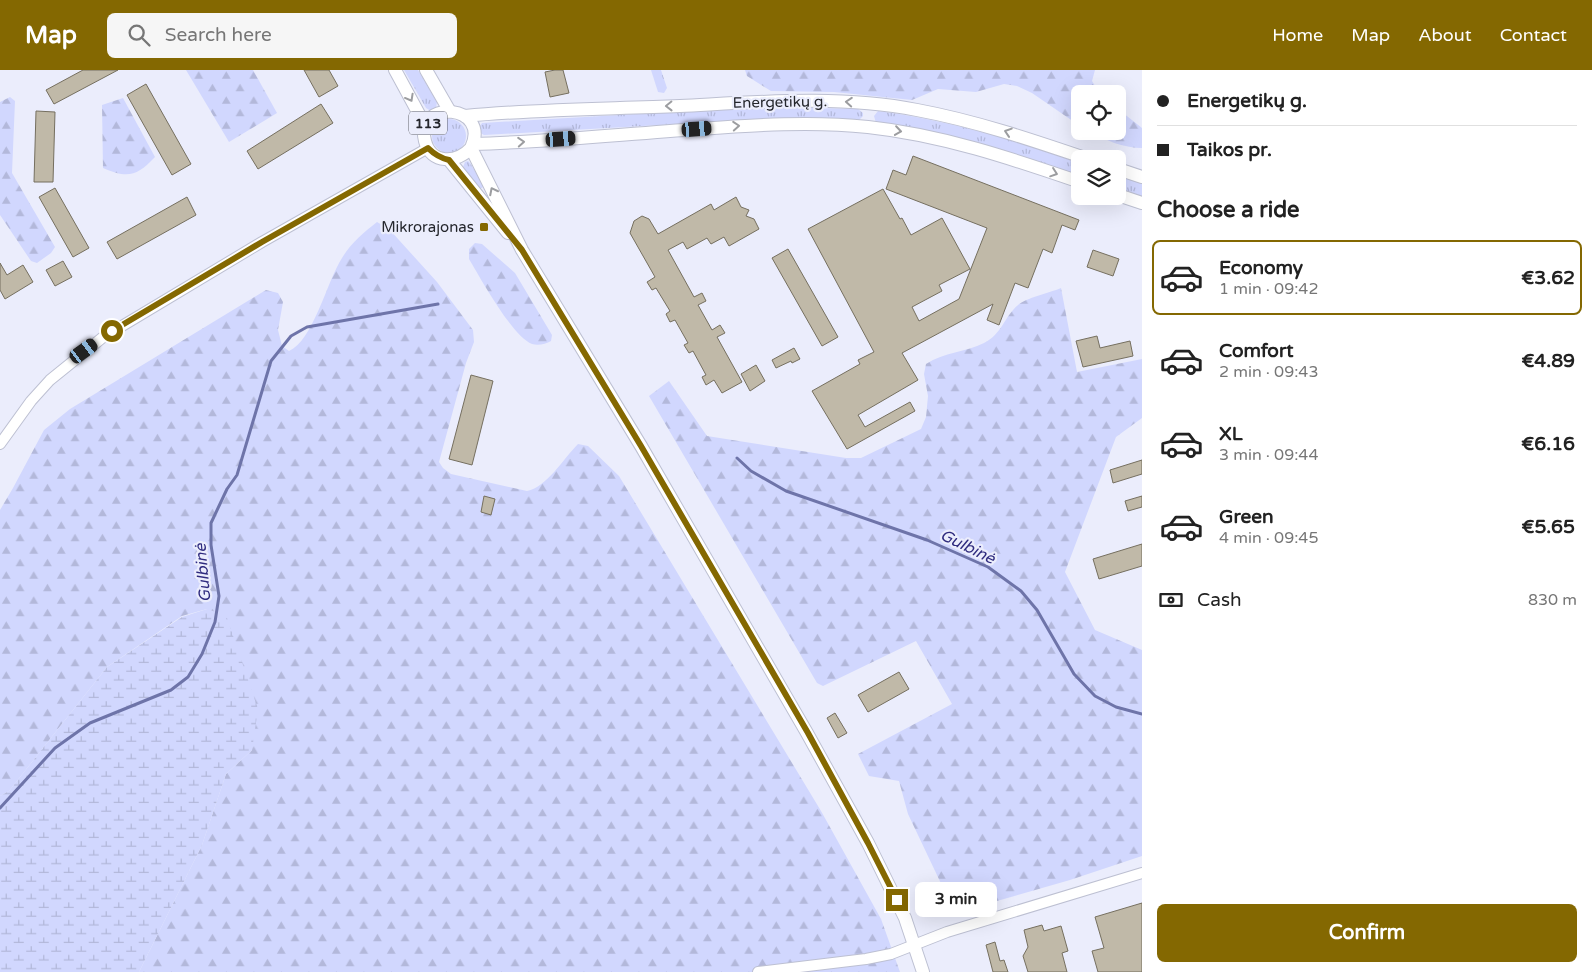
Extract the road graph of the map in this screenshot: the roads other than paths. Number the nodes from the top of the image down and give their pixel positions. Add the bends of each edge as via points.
1 (394, 70) edge
2 (426, 70) edge
3 (869, 104) junction
4 (450, 110) junction
5 (465, 116) junction
6 (426, 126) junction
7 (867, 127) junction
8 (472, 146) junction
9 (428, 148) junction
10 (1071, 153) edge
11 (449, 160) junction
12 (1126, 172) edge
13 (1142, 177) edge
14 (1071, 179) edge
15 (1126, 197) edge
16 (1142, 203) edge
17 (522, 250) junction
18 (0, 444) edge
19 (1142, 873) edge
20 (915, 946) junction
21 (758, 972) edge
22 (923, 972) edge

1 -> 6 main road
2 - 4 main road
3 -> 5 main road, Energetikų g. via 758,101
3 - 7 main road
10 -> 3 main road, Energetikų g. via 987,126 917,110
4 - 5 main road, 113
4 - 6 main road, 113 via 435,115
5 - 8 main road, 113 via 474,129
6 - 9 main road, 113
8 -> 7 main road, Energetikų g. via 752,125
7 -> 14 main road, Energetikų g. via 950,141
8 - 11 main road via 465,155
17 -> 8 main road, 113
9 - 11 main road, 113
9 - 18 street via 102,338 50,380 31,400
11 - 17 main road, 113
12 - 13 main road
15 - 16 main road
17 - 20 main road, 113 via 641,446 808,733 888,882
19 - 20 street via 947,932
20 - 21 street via 866,959
20 - 22 main road, 113

